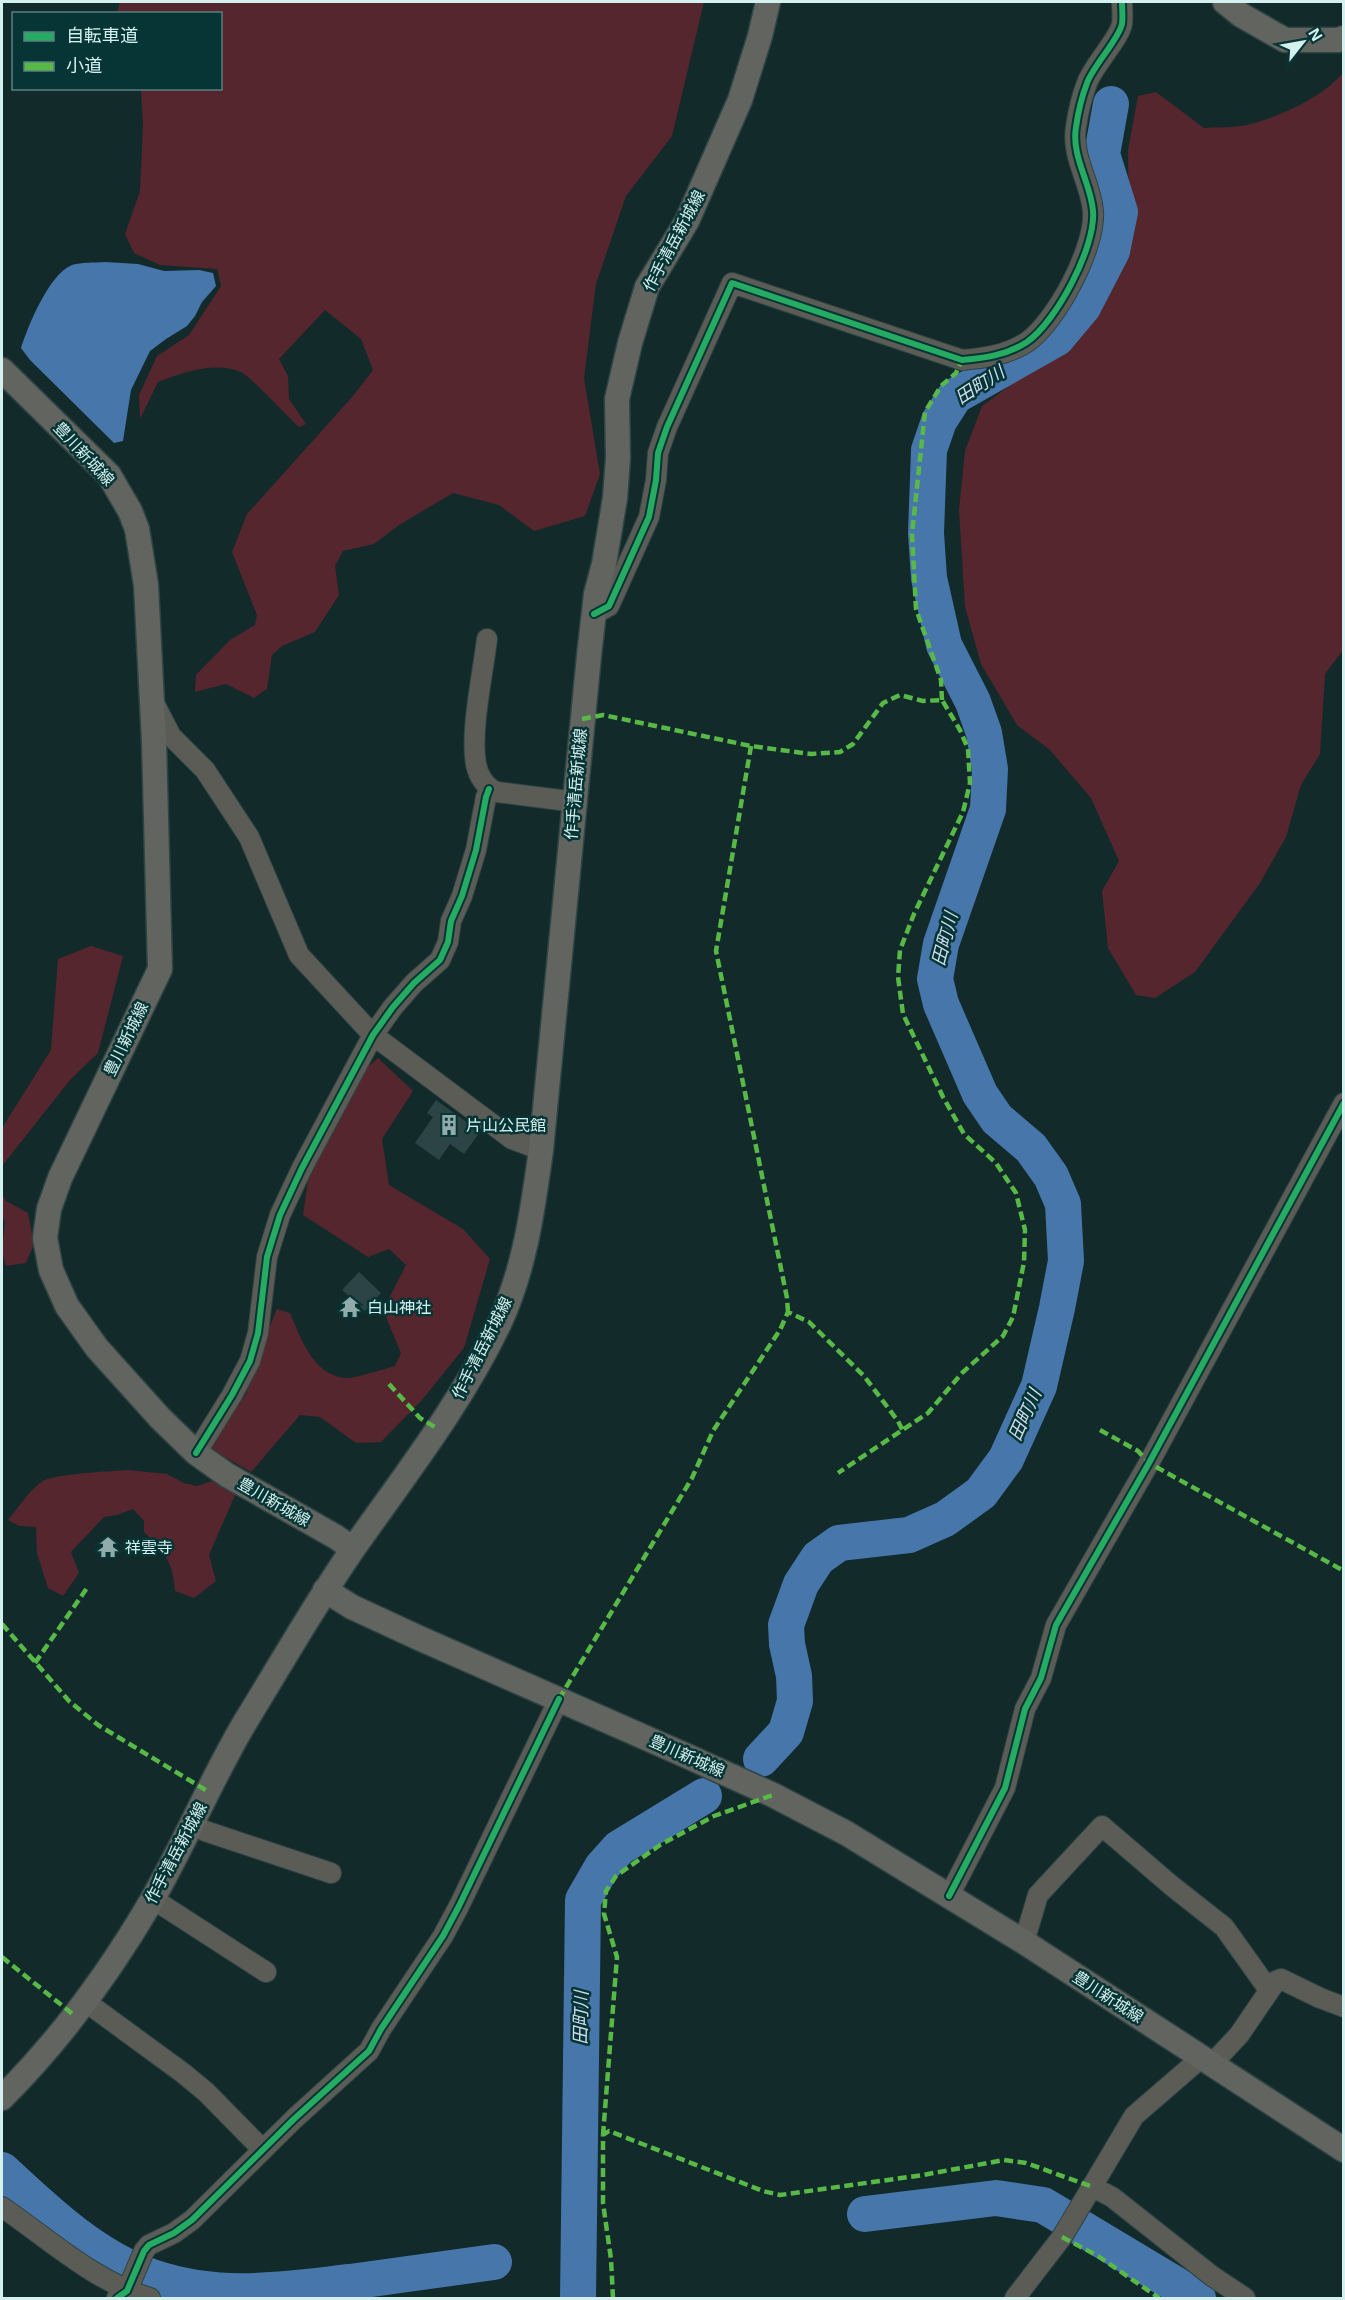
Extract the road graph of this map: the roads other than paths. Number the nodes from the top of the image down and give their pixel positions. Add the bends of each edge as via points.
1 (768, 2) edge
2 (1122, 2) edge
3 (1225, 2) edge
4 (1344, 38) edge
5 (2, 370) edge
6 (594, 614) junction
7 (487, 639) dead end
8 (152, 699) junction
9 (489, 789) junction
10 (576, 802) junction
11 (373, 1035) junction
12 (1344, 1103) edge
13 (541, 1150) junction
14 (196, 1453) junction
15 (353, 1550) junction
16 (325, 1590) junction
17 (559, 1699) junction
18 (192, 1824) junction
19 (330, 1873) dead end
20 (949, 1896) junction
21 (153, 1899) junction
22 (1024, 1942) junction
23 (266, 1972) dead end
24 (1269, 1990) junction
25 (86, 2002) junction
26 (1344, 2007) edge
27 (1206, 2061) junction
28 (2, 2098) edge
29 (263, 2150) junction
30 (1344, 2150) edge
31 (1089, 2194) junction
32 (2, 2207) edge
33 (124, 2292) edge
34 (150, 2298) edge
35 (1016, 2298) edge
36 (1245, 2298) edge

1 - 6 main road, 作手清岳新城線 via 740,99 687,221 647,287 630,343 617,399 615,498
2 - 6 street via 1122,25 1087,81 1076,129 1077,155 1093,211 1091,240 1050,320 1028,341 1005,353 962,360 732,283 661,444 649,517 609,606
3 - 4 main road via 1285,40
5 - 8 main road, 豊川新城線 via 109,475 130,511 138,529 146,585
6 - 10 main road, 作手清岳新城線
7 - 9 street via 476,729 476,765
8 - 11 street via 171,736 205,770 249,837 299,955
8 - 14 main road, 豊川新城線 via 160,969 60,1178 49,1209 45,1238 51,1269 67,1306 97,1348
9 - 10 street
9 - 11 street via 476,850 440,960 400,999
10 - 13 main road, 作手清岳新城線
11 - 13 street via 512,1139
11 - 14 street via 280,1215 267,1257 258,1333 250,1361
12 - 20 street via 1149,1463 1056,1625 1041,1678 1025,1709 1005,1788
13 - 15 main road, 作手清岳新城線 via 519,1271 500,1320 438,1429
14 - 15 main road, 豊川新城線
15 - 16 main road
16 - 17 main road, 豊川新城線 via 352,1607
16 - 18 main road, 作手清岳新城線 via 241,1730
17 - 20 main road, 豊川新城線 via 773,1795 846,1833
17 - 29 street via 454,1916 369,2052
18 - 19 street
18 - 21 main road, 作手清岳新城線
20 - 22 main road, 豊川新城線
21 - 23 street
21 - 25 main road, 作手清岳新城線
22 - 24 street via 1038,1895 1102,1826 1224,1927
22 - 27 main road, 豊川新城線
24 - 26 street via 1281,1979
24 - 27 street via 1239,2035
25 - 28 main road, 作手清岳新城線
25 - 29 street via 206,2092
27 - 30 main road, 豊川新城線
27 - 31 street via 1134,2116
29 - 33 street via 192,2220 149,2245
31 - 35 street
31 - 36 street via 1112,2197
32 - 33 street
33 - 34 street

